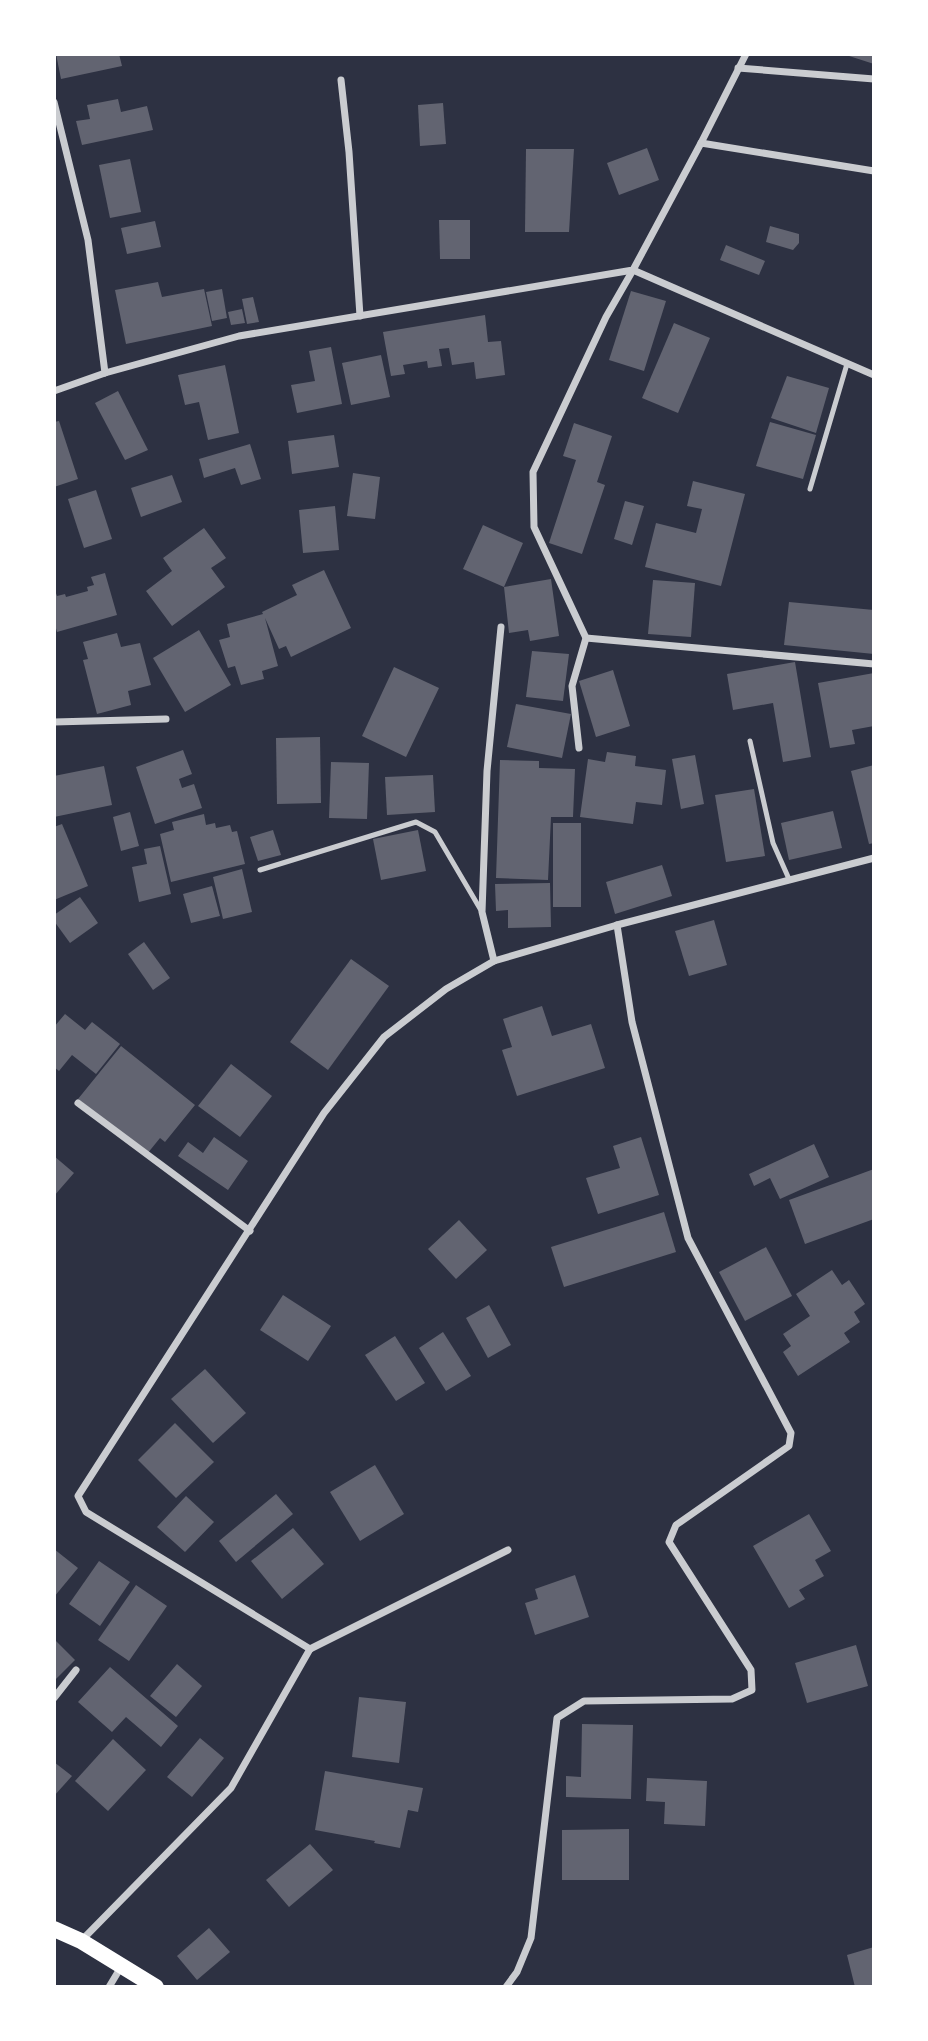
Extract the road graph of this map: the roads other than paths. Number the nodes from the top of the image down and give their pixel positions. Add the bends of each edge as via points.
1 (746, 54) edge
2 (738, 68) junction
3 (874, 79) edge
4 (341, 80) dead end
5 (54, 102) edge
6 (701, 143) junction
7 (874, 171) edge
8 (633, 270) junction
9 (360, 316) junction
10 (847, 364) junction
11 (104, 373) junction
12 (874, 375) edge
13 (54, 391) edge
14 (810, 489) dead end
15 (501, 627) dead end
16 (586, 638) junction
17 (874, 664) edge
18 (166, 719) dead end
19 (54, 722) edge
20 (750, 741) dead end
21 (579, 748) dead end
22 (874, 858) edge
23 (260, 870) dead end
24 (789, 879) junction
25 (482, 912) junction
26 (617, 925) junction
27 (494, 961) junction
28 (78, 1103) dead end
29 (250, 1231) junction
30 (508, 1550) dead end
31 (310, 1649) junction
32 (76, 1670) dead end
33 (54, 1698) edge
34 (54, 1929) edge
35 (81, 1941) junction
36 (122, 1966) junction
37 (108, 1987) edge
38 (156, 1987) edge
39 (506, 1987) edge

1 - 2 street
2 - 3 street
2 - 6 street
4 - 9 street
5 - 11 street via 88,240
6 - 7 street
6 - 8 street
8 - 9 street
8 - 10 street
8 - 16 street via 533,472 534,527
9 - 11 street via 239,336
10 - 12 street
10 - 14 lane
11 - 13 street
15 - 25 street via 487,771
16 - 17 street
16 - 21 street via 572,686
18 - 19 street
20 - 24 lane via 773,844
22 - 24 street
23 - 25 lane via 416,822 435,832
24 - 26 street
25 - 27 street
26 - 27 street
26 - 39 street via 632,1022 688,1238 791,1433 789,1446 676,1525 669,1542 751,1670 752,1690 732,1699 584,1701 557,1718 531,1938
27 - 29 street via 446,989 384,1037 324,1114
28 - 29 street
29 - 31 street via 78,1496 86,1512
30 - 31 street
31 - 35 street via 231,1788
32 - 33 street
34 - 35 main road
35 - 36 main road
36 - 37 street
36 - 38 main road

